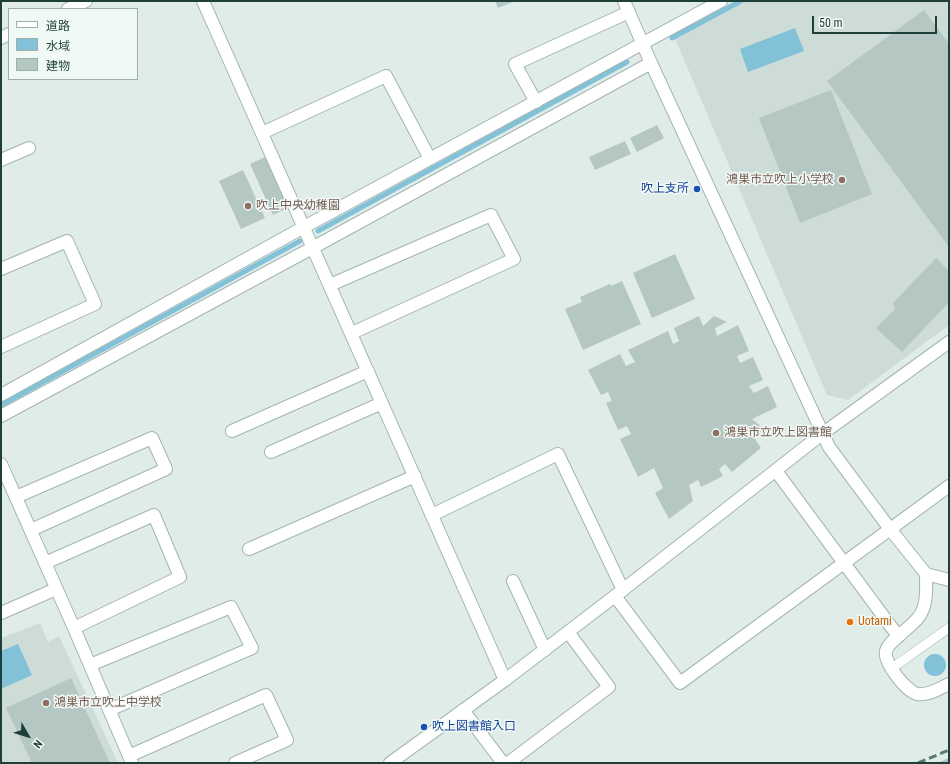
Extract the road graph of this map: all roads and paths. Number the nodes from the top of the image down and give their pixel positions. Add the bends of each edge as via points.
1 (86, 1) edge
2 (203, 1) edge
3 (721, 1) edge
4 (626, 7) edge
5 (70, 8) edge
6 (642, 44) junction
7 (651, 63) junction
8 (536, 102) junction
9 (262, 132) junction
10 (29, 148) dead end
11 (430, 159) junction
12 (1, 160) edge
13 (304, 227) junction
14 (314, 247) junction
15 (1, 269) edge
16 (330, 285) junction
17 (352, 334) junction
18 (949, 342) edge
19 (1, 347) edge
20 (368, 371) junction
21 (1, 395) edge
22 (382, 403) junction
23 (1, 416) edge
24 (232, 431) dead end
25 (822, 434) junction
26 (271, 452) dead end
27 (1, 464) edge
28 (776, 471) junction
29 (415, 476) junction
30 (949, 486) edge
31 (16, 497) junction
32 (432, 515) junction
33 (890, 529) junction
34 (30, 530) junction
35 (249, 549) dead end
36 (844, 562) junction
37 (45, 563) junction
38 (926, 574) junction
39 (949, 580) edge
40 (513, 581) dead end
41 (56, 589) junction
42 (619, 593) junction
43 (1, 613) edge
44 (74, 628) junction
45 (949, 628) edge
46 (568, 632) junction
47 (898, 636) junction
48 (544, 650) junction
49 (90, 665) junction
50 (892, 668) junction
51 (505, 680) junction
52 (949, 684) edge
53 (109, 710) junction
54 (463, 710) junction
55 (130, 759) edge
56 (235, 763) edge
57 (390, 763) edge
58 (504, 763) edge
59 (508, 763) edge

1 - 5 street
2 - 9 street
3 - 6 street
4 - 6 street
4 - 8 street via 516,64
6 - 7 street
6 - 8 street
7 - 14 street
7 - 25 street
8 - 11 street
9 - 11 street via 386,76
9 - 13 street
10 - 12 street
11 - 13 street
13 - 14 street
13 - 21 street
14 - 16 street
14 - 23 street
15 - 19 street via 67,241 95,304
16 - 17 street
16 - 17 street via 491,215 514,259
17 - 20 street
18 - 25 street
20 - 22 street
20 - 24 street
22 - 26 street
22 - 29 street
25 - 28 street
25 - 33 street
27 - 31 street
28 - 36 street
28 - 42 street
29 - 32 street
29 - 35 street
30 - 33 street
31 - 34 street
31 - 34 street via 152,438 166,469
32 - 42 street via 558,454
32 - 51 street
33 - 36 street
33 - 38 street
34 - 37 street
36 - 42 street via 680,683
36 - 47 street
37 - 41 street
37 - 44 street via 154,515 180,577
38 - 39 street
38 - 47 street via 925,606 919,618
40 - 48 street
41 - 43 street
41 - 44 street
42 - 46 street
44 - 49 street
45 - 50 lane
46 - 48 street
46 - 59 street via 609,687
47 - 50 street via 889,644 885,653
48 - 51 street
49 - 53 street
49 - 53 street via 231,607 252,648
50 - 52 street via 907,689 917,694 928,694
51 - 54 street
53 - 55 street
54 - 57 street
54 - 58 street
55 - 56 street via 266,695 287,740

